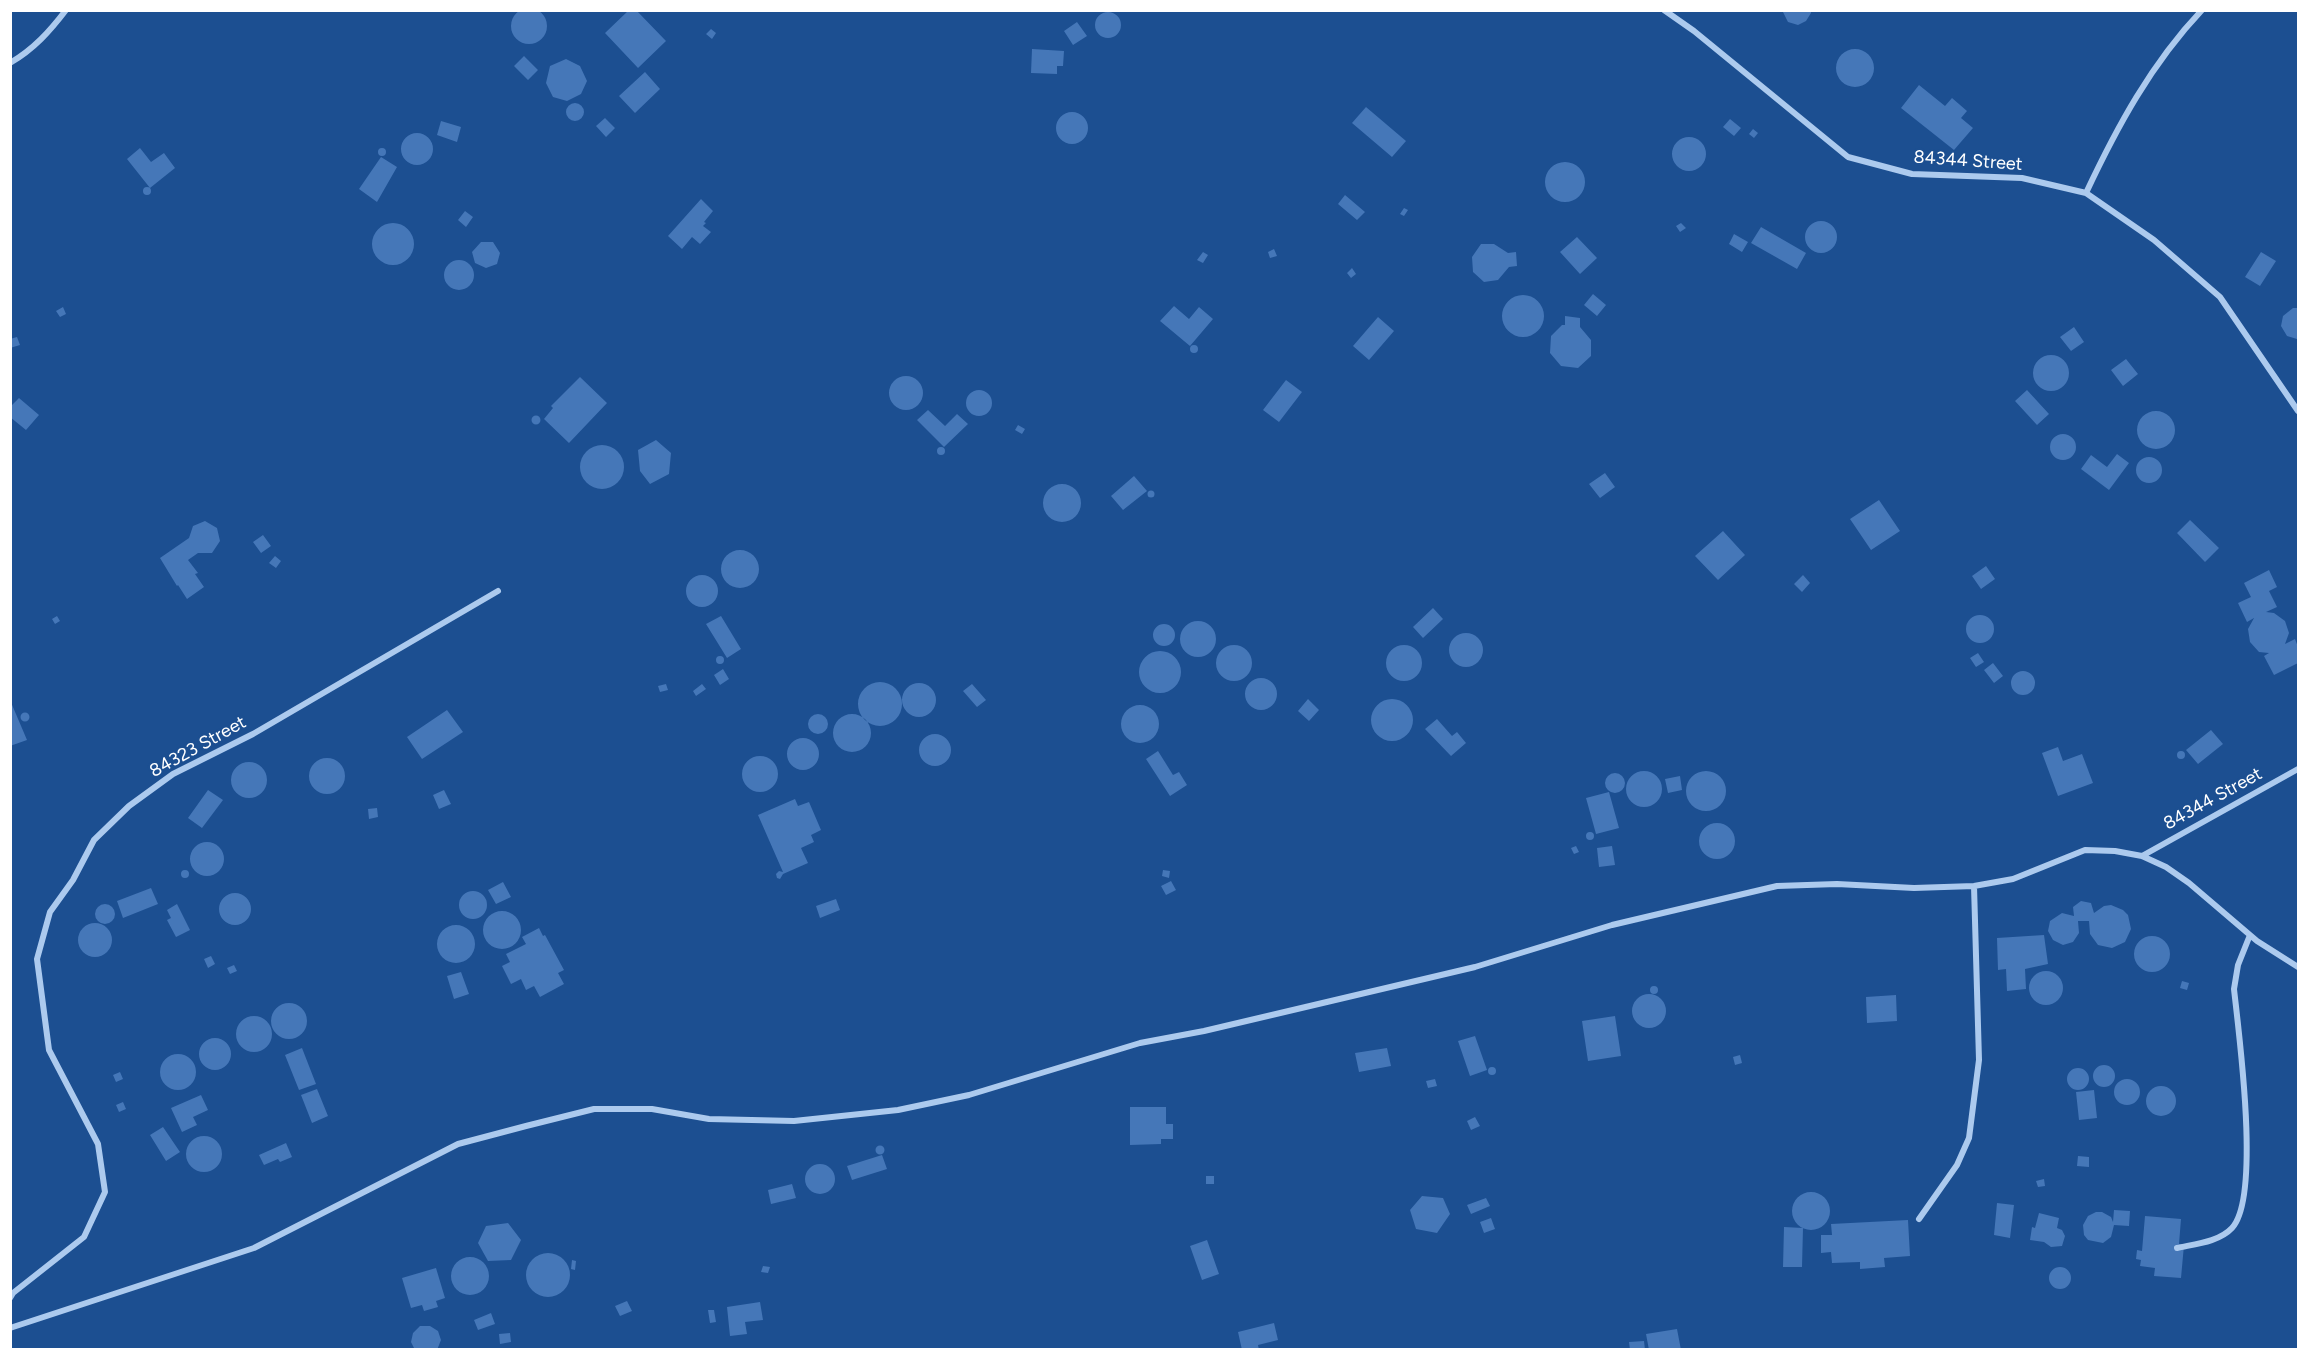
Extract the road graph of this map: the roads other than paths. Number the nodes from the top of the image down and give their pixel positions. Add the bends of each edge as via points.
1 (66, 10) edge
2 (1664, 10) edge
3 (2202, 10) edge
4 (10, 63) edge
5 (2086, 193) junction
6 (2298, 411) edge
7 (498, 591) dead end
8 (2298, 770) edge
9 (2142, 856) junction
10 (1974, 886) junction
11 (2250, 935) junction
12 (2298, 967) edge
13 (1919, 1219) dead end
14 (2177, 1248) dead end
15 (10, 1298) edge
16 (10, 1328) edge

1 - 4 street via 48,34
2 - 5 street, 84344 Street via 1848,157 1912,174 2022,178
3 - 5 street via 2144,83
5 - 6 street, 84344 Street via 2154,240 2220,297
7 - 15 street, 84323 Street via 253,734 173,774 129,806 94,840 50,912 37,958 49,1050 98,1144 105,1192 84,1237
8 - 9 street, 84344 Street
9 - 10 street via 2085,850 2013,879
9 - 11 street via 2189,883
10 - 13 street via 1979,1060 1969,1138 1957,1166
10 - 16 street via 1777,886 1611,926 1475,967 1140,1043 969,1095 898,1110 794,1121 709,1119 652,1109 594,1109 458,1144 254,1248
11 - 12 street
11 - 14 street via 2234,989 2248,1147 2241,1215 2232,1229 2218,1238

